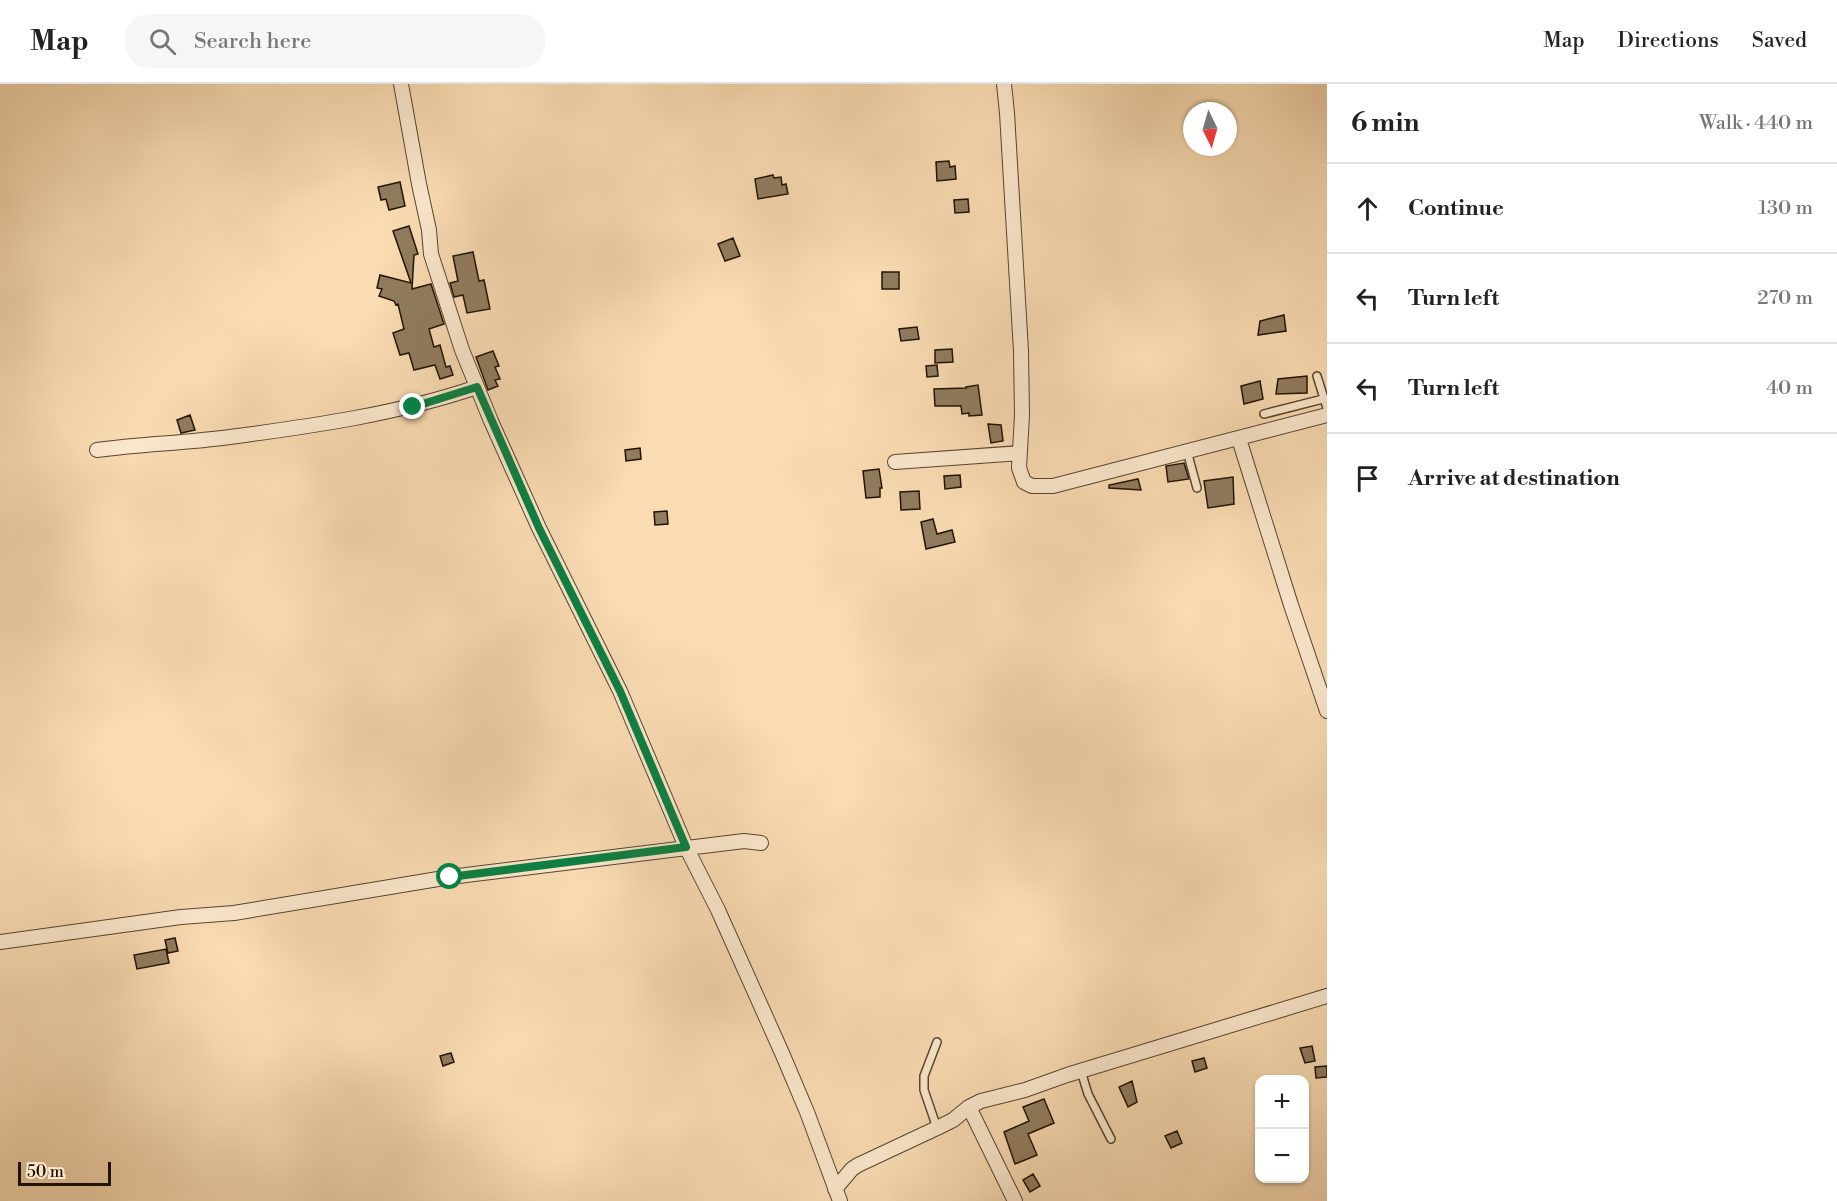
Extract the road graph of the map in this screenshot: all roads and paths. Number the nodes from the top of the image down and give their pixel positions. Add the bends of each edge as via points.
1 (401, 84) edge
2 (1004, 84) edge
3 (1317, 376) dead end
4 (477, 387) junction
5 (1323, 399) junction
6 (1327, 408) edge
7 (1264, 414) dead end
8 (1327, 415) edge
9 (1239, 438) junction
10 (97, 450) dead end
11 (1187, 452) junction
12 (1020, 453) junction
13 (895, 462) dead end
14 (1197, 488) dead end
15 (1327, 711) edge
16 (761, 843) dead end
17 (686, 847) junction
18 (0, 942) edge
19 (1327, 996) edge
20 (937, 1042) dead end
21 (1081, 1071) junction
22 (969, 1107) junction
23 (937, 1128) junction
24 (1111, 1139) dead end
25 (837, 1195) edge
26 (1015, 1201) edge

1 - 4 street via 431,254
2 - 12 street via 1022,351
3 - 5 lane
4 - 10 street via 413,407 353,418 229,437
4 - 17 street via 539,528 620,691
5 - 6 lane
5 - 7 lane
8 - 9 street
9 - 11 street
9 - 15 street
11 - 12 street via 1041,487 1024,482
11 - 14 lane
12 - 13 street
16 - 17 street
17 - 18 street via 450,877 234,913
17 - 25 street via 786,1063
19 - 21 street
20 - 23 lane via 924,1077 924,1090
21 - 22 street
21 - 24 lane
22 - 23 street
22 - 26 street
23 - 25 street via 852,1169

